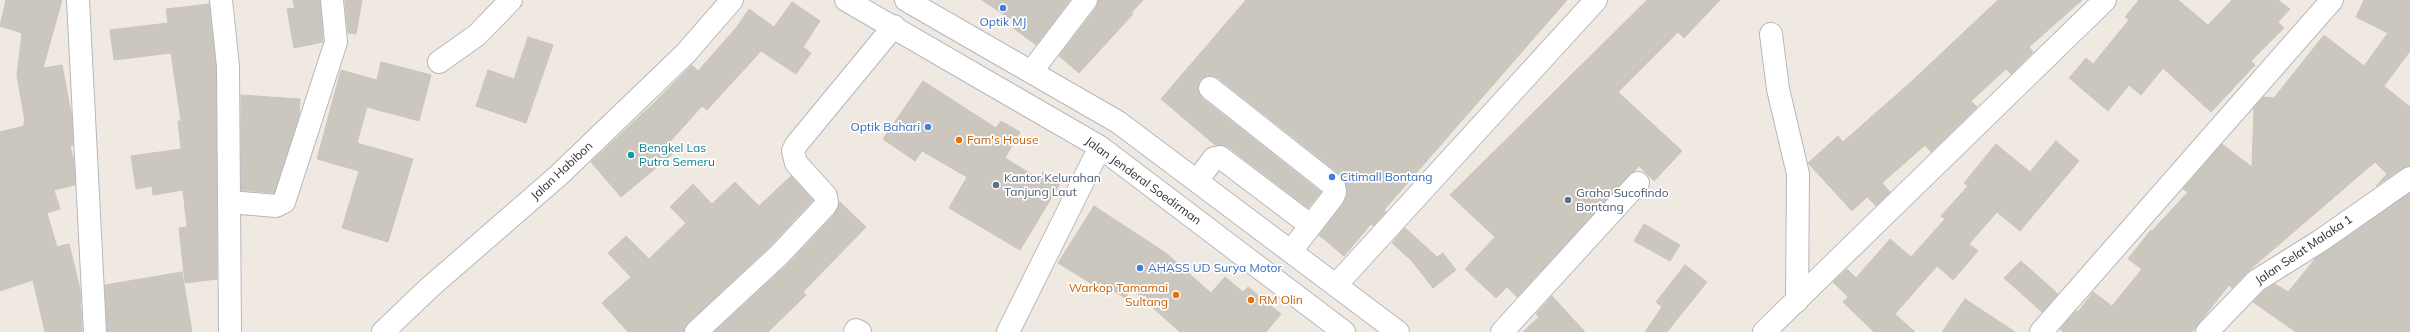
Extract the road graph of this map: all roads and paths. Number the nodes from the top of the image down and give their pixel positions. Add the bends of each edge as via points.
1 (78, 0) edge
2 (221, 0) edge
3 (332, 0) edge
4 (511, 0) edge
5 (732, 0) edge
6 (846, 0) edge
7 (906, 0) edge
8 (1086, 0) edge
9 (1596, 0) edge
10 (2105, 0) edge
11 (2332, 0) edge
12 (894, 26) junction
13 (1771, 34) dead end
14 (439, 62) dead end
15 (1031, 72) junction
16 (1210, 88) dead end
17 (1100, 147) junction
18 (2410, 178) edge
19 (1197, 181) junction
20 (1638, 183) dead end
21 (230, 202) junction
22 (1310, 225) junction
23 (1291, 251) junction
24 (1336, 285) junction
25 (1797, 301) junction
26 (95, 332) edge
27 (230, 332) edge
28 (382, 332) edge
29 (696, 332) edge
30 (855, 332) edge
31 (860, 332) edge
32 (1008, 332) edge
33 (1344, 332) edge
34 (1398, 332) edge
35 (1502, 332) edge
36 (1764, 332) edge
37 (2041, 332) edge
38 (2207, 332) edge

1 - 26 street
2 - 21 street via 228,66
3 - 21 street via 336,42 284,202 276,206
4 - 14 street via 477,35
5 - 28 street, Jalan Habibon via 686,53 565,169
6 - 12 street, Jalan Jenderal Soedirman
7 - 15 street
8 - 15 street
9 - 24 street
10 - 25 street
11 - 37 street
12 - 17 street, Jalan Jenderal Soedirman
12 - 29 street via 793,151 796,163 826,196 827,203 779,255
13 - 25 street via 1778,89 1798,174
15 - 19 street via 1118,122
16 - 22 street via 1334,186 1333,197
17 - 32 street
17 - 33 street, Jalan Jenderal Soedirman
18 - 38 street, Jalan Selat Malaka 1 via 2320,241 2256,281
19 - 22 street via 1214,158 1220,157
19 - 23 street
20 - 35 street
21 - 27 street
22 - 23 street
23 - 24 street
24 - 34 street
25 - 36 street
30 - 31 street

